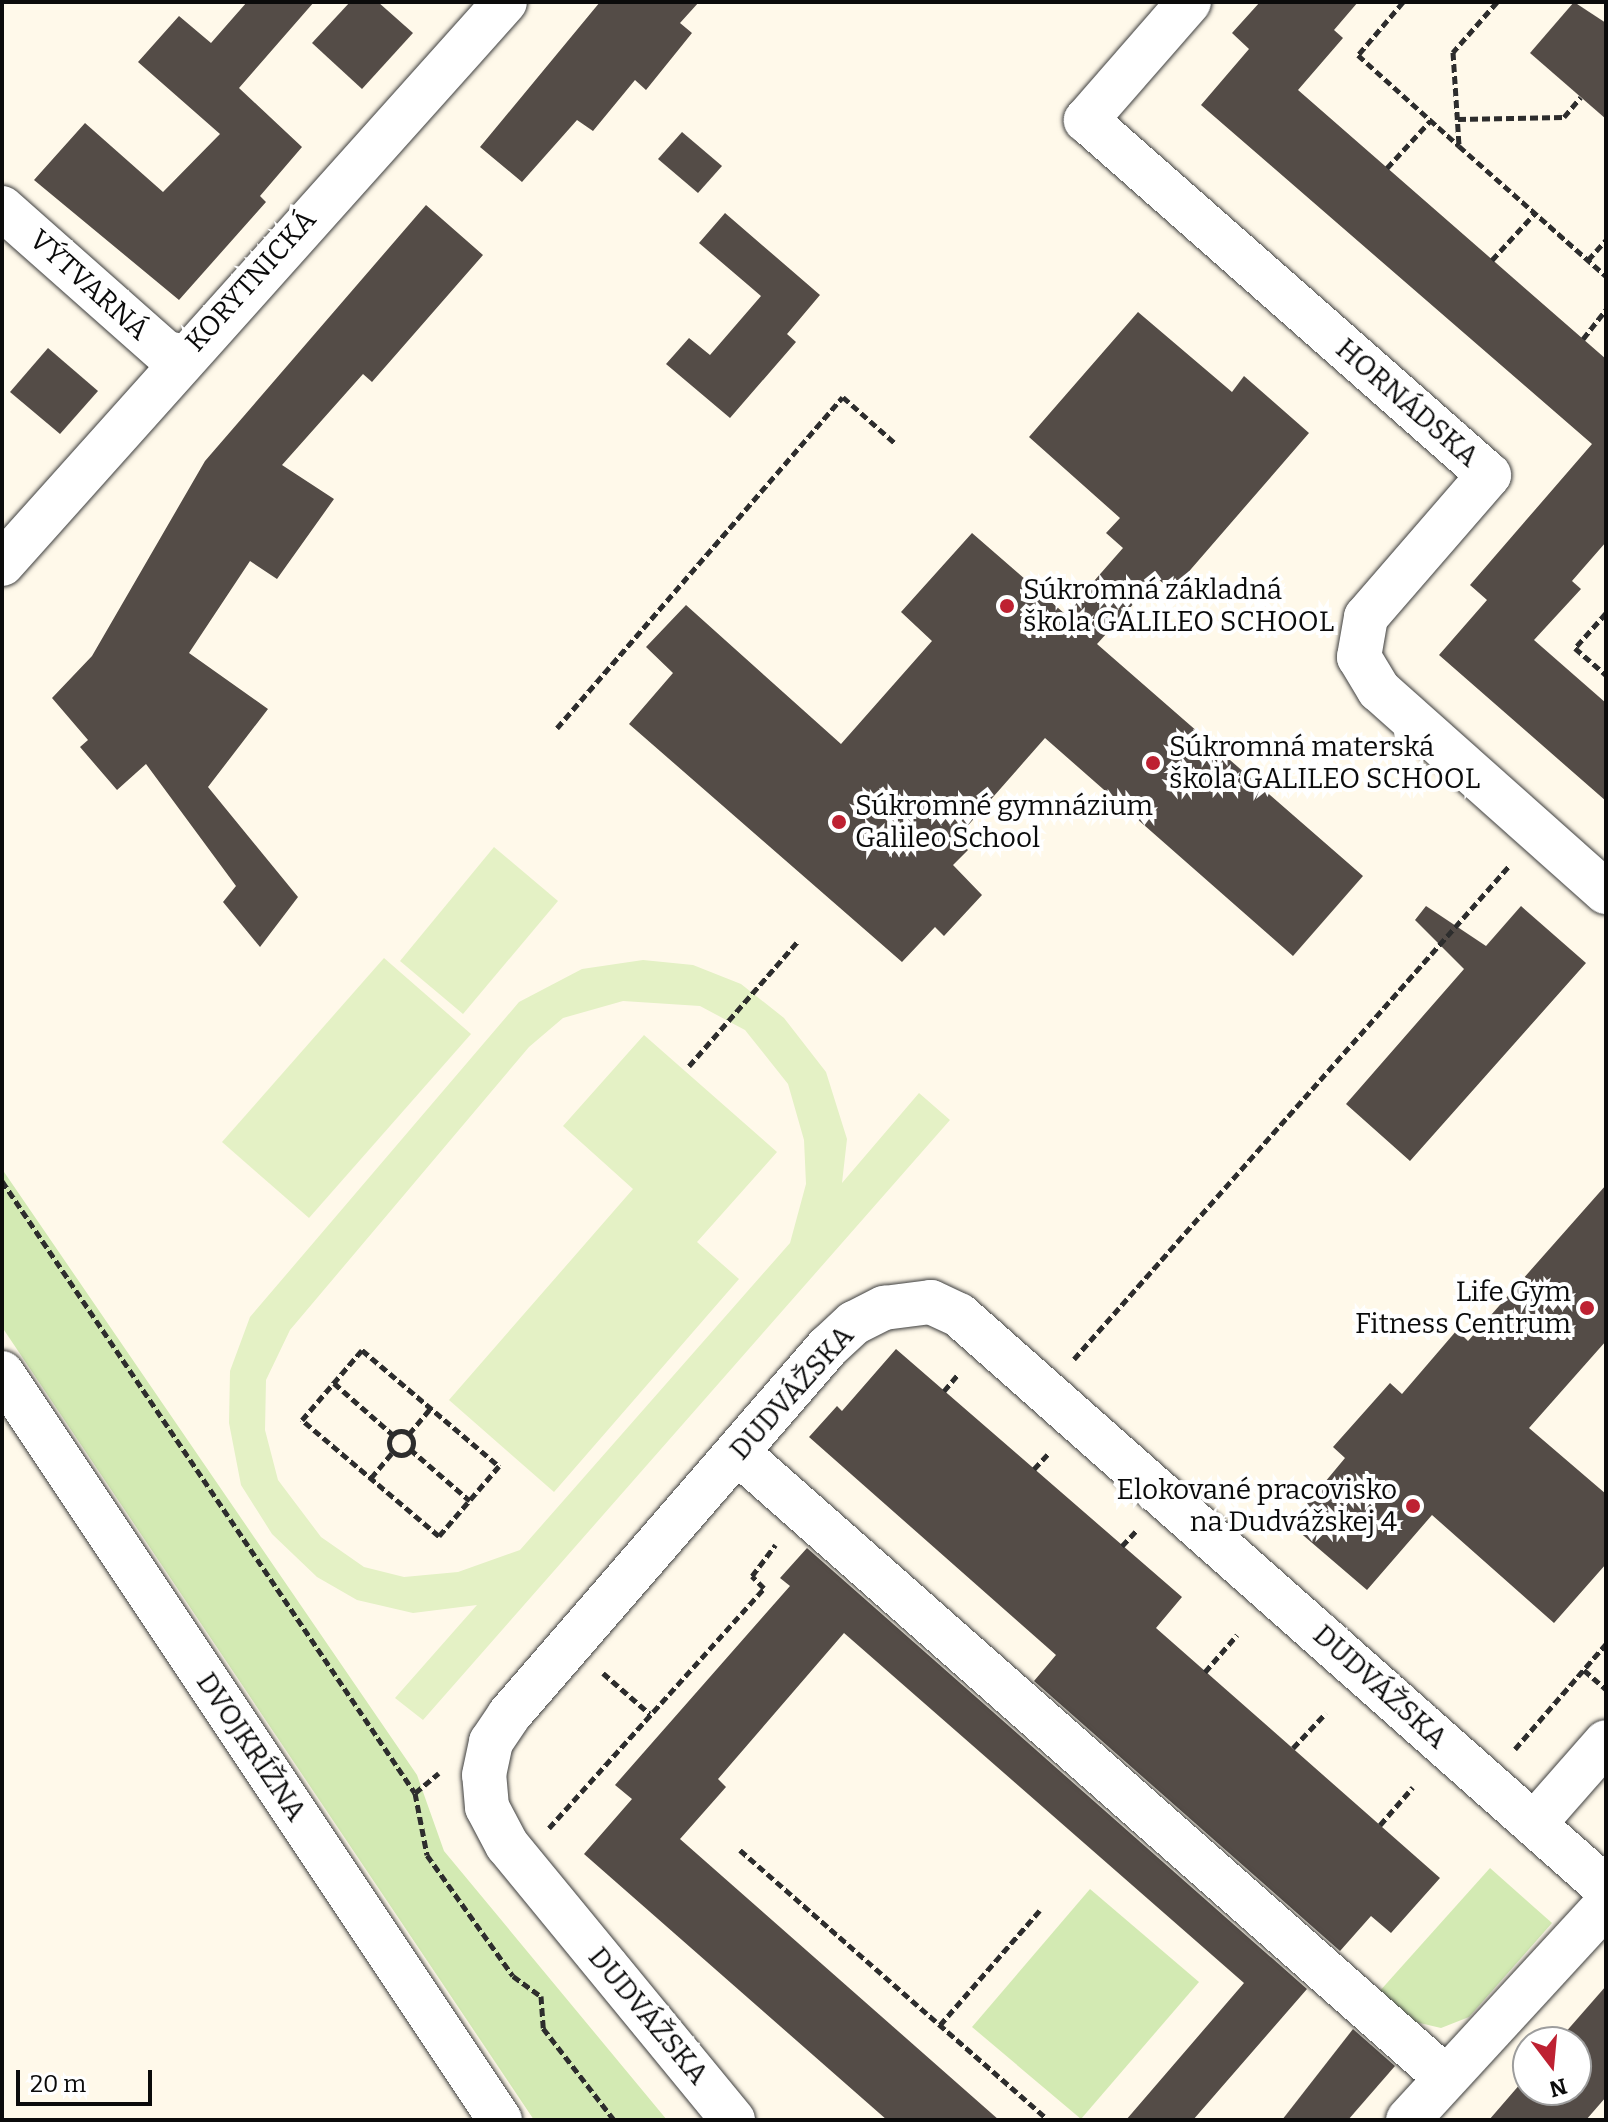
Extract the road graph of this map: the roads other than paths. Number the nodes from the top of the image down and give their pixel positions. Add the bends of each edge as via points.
1 (1189, 2) edge
2 (499, 4) edge
3 (2, 208) edge
4 (176, 362) junction
5 (2, 564) edge
6 (1606, 892) edge
7 (2, 1373) edge
8 (738, 1453) junction
9 (1606, 1742) edge
10 (1534, 1824) junction
11 (1606, 1888) edge
12 (1606, 1905) edge
13 (1445, 2077) junction
14 (500, 2120) edge
15 (733, 2120) edge
16 (1408, 2120) edge

1 - 6 street, HORNÁDSKA via 1086,120 1489,475 1366,617 1359,657 1379,690
2 - 4 street, KORYTNICKÁ
3 - 4 street, VÝTVARNÁ
4 - 5 street, KORYTNICKÁ
7 - 14 street, DVOJKRÍŽNA
8 - 10 street, DUDVÁŽSKA via 854,1323 913,1302 946,1307
8 - 13 street
8 - 15 street, DUDVÁŽSKA via 491,1742 484,1775 487,1807 507,1845
9 - 10 street
10 - 11 street, DUDVÁŽSKA
12 - 13 street
13 - 16 street

